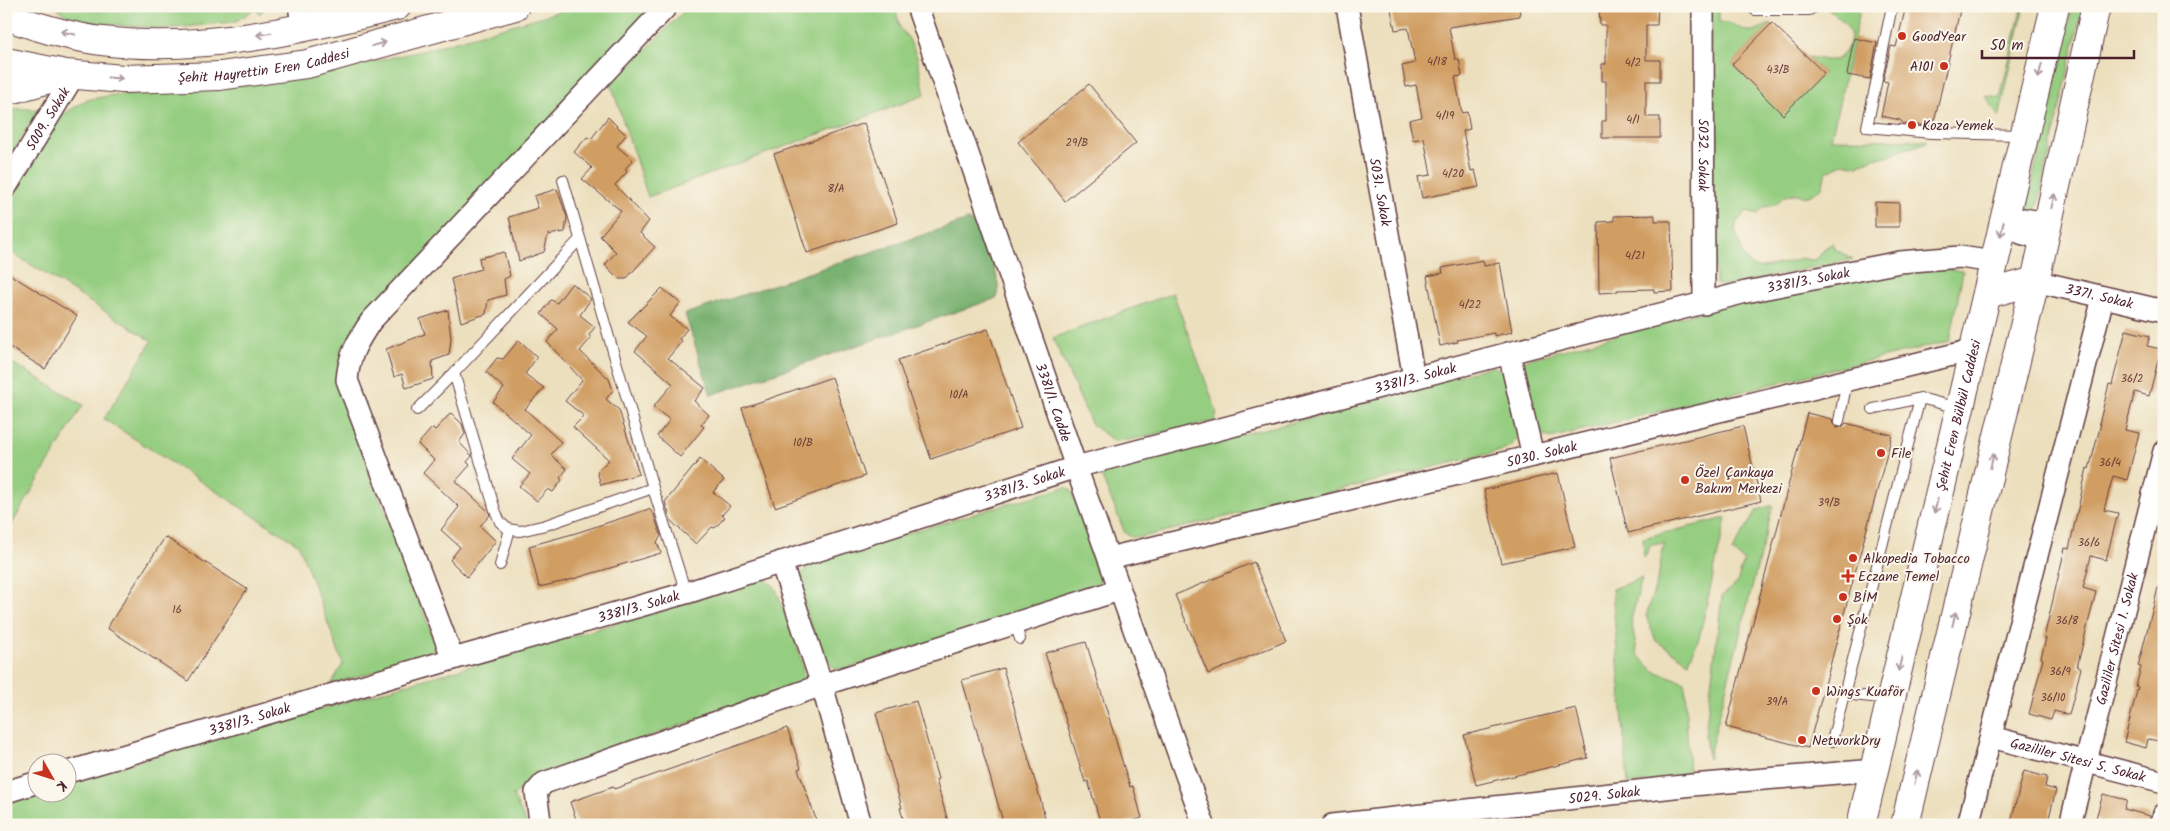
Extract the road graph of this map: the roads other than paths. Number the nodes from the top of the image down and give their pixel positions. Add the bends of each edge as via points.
1 (397, 6) edge
2 (515, 6) edge
3 (667, 6) edge
4 (917, 6) edge
5 (1347, 6) edge
6 (1703, 6) edge
7 (1816, 6) edge
8 (1892, 6) edge
9 (2055, 6) edge
10 (2096, 6) edge
11 (1755, 10) dead end
12 (6, 16) edge
13 (302, 17) edge
14 (6, 62) edge
15 (70, 75) junction
16 (6, 92) edge
17 (2024, 135) junction
18 (562, 180) dead end
19 (6, 187) edge
20 (580, 239) junction
21 (1994, 262) junction
22 (2035, 281) junction
23 (1987, 294) junction
24 (2103, 298) junction
25 (1704, 304) junction
26 (2164, 311) edge
27 (1973, 350) junction
28 (1509, 352) junction
29 (454, 373) junction
30 (1414, 378) junction
31 (1847, 380) junction
32 (1920, 398) junction
33 (1959, 408) junction
34 (1873, 409) dead end
35 (417, 410) dead end
36 (1839, 421) dead end
37 (2164, 451) edge
38 (1533, 456) junction
39 (1076, 467) junction
40 (653, 488) junction
41 (510, 529) junction
42 (1109, 558) junction
43 (781, 562) junction
44 (500, 564) dead end
45 (1119, 590) junction
46 (686, 593) junction
47 (453, 658) junction
48 (822, 685) junction
49 (1844, 694) junction
50 (1892, 700) junction
51 (1991, 737) junction
52 (1832, 741) dead end
53 (2086, 763) junction
54 (78, 769) edge
55 (1875, 770) junction
56 (2164, 782) edge
57 (28, 785) edge
58 (6, 792) edge
59 (2164, 814) edge
60 (540, 821) dead end
61 (861, 825) edge
62 (1204, 825) edge
63 (1332, 825) edge
64 (1861, 825) edge
65 (1905, 825) edge
66 (1968, 825) edge
67 (2070, 825) edge
68 (2161, 825) edge

1 - 13 main road, Şehit Hayrettin Eren Caddesi
15 -> 2 main road, Şehit Hayrettin Eren Caddesi via 123,79 220,76 307,64
3 - 47 street via 372,321 356,342 348,362 347,380
4 - 39 street, 3381/1. Cadde
5 - 30 street, 5031. Sokak
6 - 25 street, 5032. Sokak
7 - 11 lane via 1809,10
8 - 17 lane via 1867,127 1931,133
9 -> 17 main road, Şehit Eren Bülbül Caddesi
22 -> 10 main road
13 -> 12 main road, Şehit Hayrettin Eren Caddesi via 243,38 156,44 101,40 47,29
14 - 15 main road, Şehit Hayrettin Eren Caddesi
15 - 16 main road
15 - 19 street, 5009. Sokak
17 -> 21 main road, Şehit Eren Bülbül Caddesi
18 - 20 lane
20 - 29 lane
20 - 40 lane
21 - 23 main road, Şehit Eren Bülbül Caddesi
21 - 25 street, 3381/3. Sokak via 1960,257 1900,262 1746,292
22 - 23 main road
22 - 24 street, 3371. Sokak
65 -> 22 main road
23 - 27 main road, Şehit Eren Bülbül Caddesi
24 - 26 street, 3371. Sokak
24 - 51 street
25 - 28 street, 3381/3. Sokak
27 - 31 street, 5030. Sokak
27 - 33 main road, Şehit Eren Bülbül Caddesi
28 - 30 street, 3381/3. Sokak
28 - 38 street
29 - 35 lane
29 - 41 lane via 495,510 500,522
30 - 39 street, 3381/3. Sokak
31 - 36 lane
31 - 38 street, 5030. Sokak
32 - 33 lane
32 - 34 lane
32 - 49 lane
33 -> 50 main road, Şehit Eren Bülbül Caddesi
37 - 53 street, Gazililer Sitesi 1. Sokak
38 - 42 street, 5030. Sokak
39 - 42 street, 3381/1. Cadde
39 - 43 street, 3381/3. Sokak
40 - 41 lane via 546,525 520,531
40 - 46 lane
41 - 44 lane
42 - 45 street, 3381/1. Cadde
43 - 46 street, 3381/3. Sokak
43 - 48 street
45 - 48 street via 1018,631
45 - 62 street, 3381/1. Cadde
46 - 47 street, 3381/3. Sokak
47 - 54 street, 3381/3. Sokak
48 - 60 street via 544,783 536,792
48 - 61 street
49 - 50 lane
49 - 52 lane
50 - 55 main road, Şehit Eren Bülbül Caddesi
51 - 53 street, Gazililer Sitesi 5. Sokak
51 - 66 street
53 - 56 street, Gazililer Sitesi 5. Sokak
53 - 67 street, Gazililer Sitesi 1. Sokak
55 - 63 street, 5029. Sokak via 1692,784
55 - 64 main road, Şehit Eren Bülbül Caddesi
57 - 58 street
59 - 68 street

